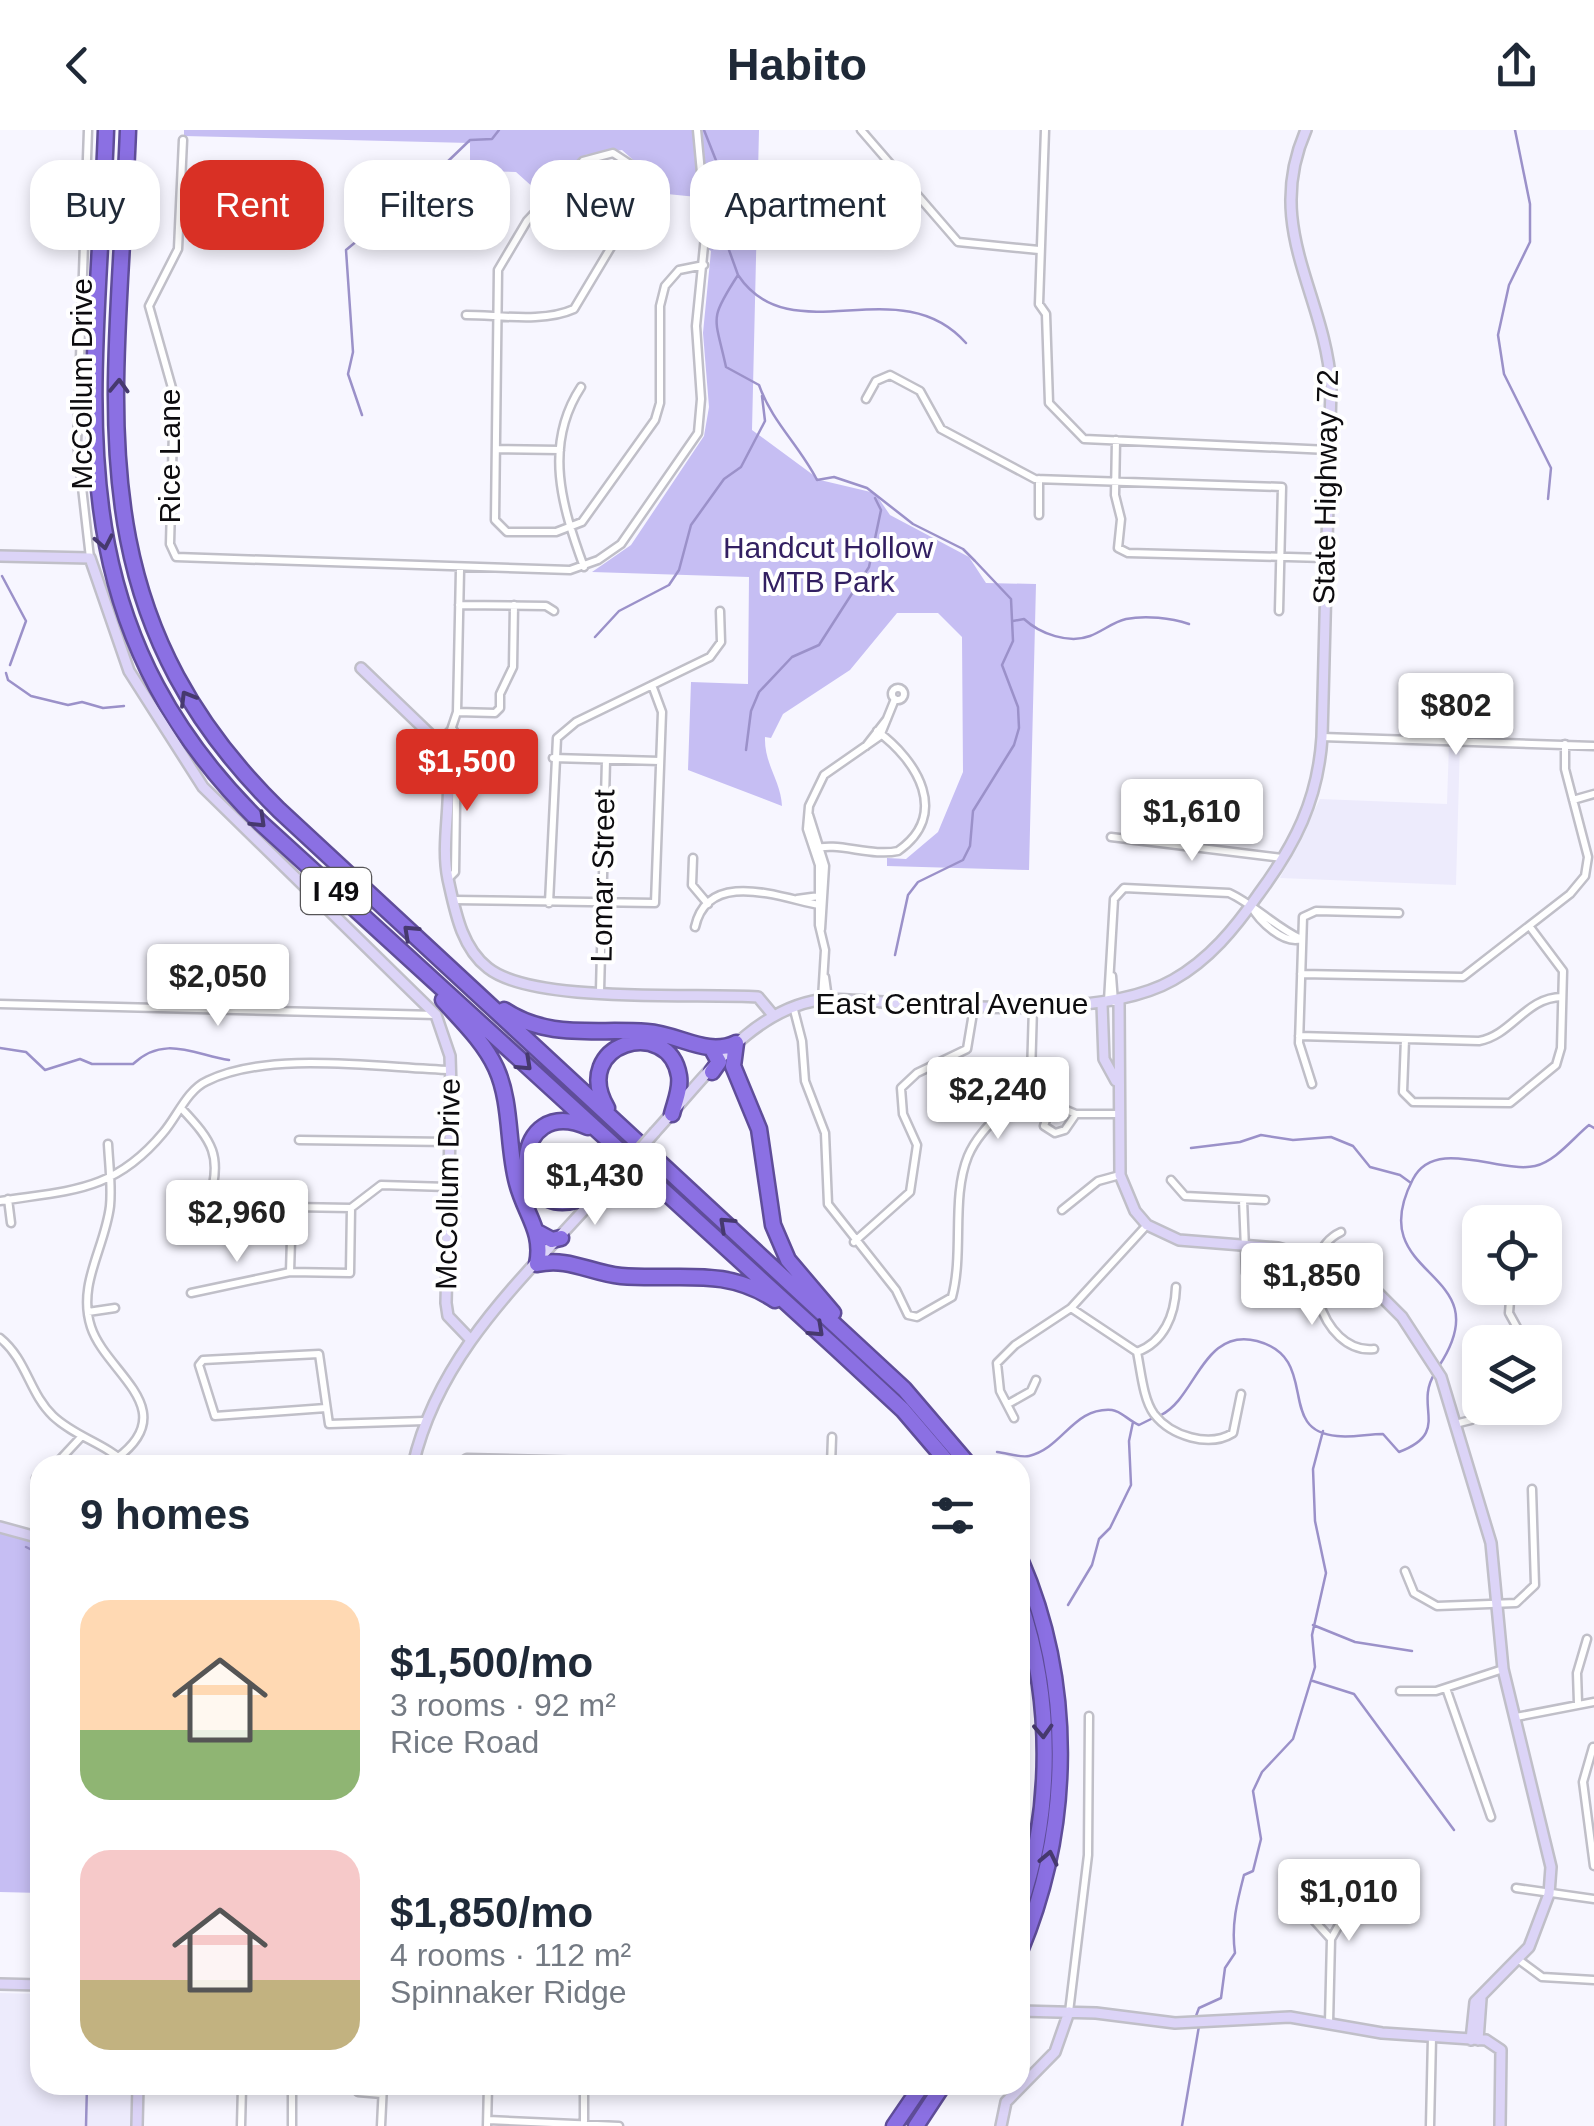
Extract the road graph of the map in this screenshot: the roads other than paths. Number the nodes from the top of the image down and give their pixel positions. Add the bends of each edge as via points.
1 (88, 130) edge
2 (106, 130) edge
3 (128, 130) edge
4 (697, 130) edge
5 (861, 130) edge
6 (1045, 130) edge
7 (1306, 130) edge
8 (184, 140) dead end
9 (1039, 250) junction
10 (704, 265) junction
11 (466, 315) dead end
12 (497, 315) junction
13 (581, 387) dead end
14 (866, 399) dead end
15 (1116, 440) junction
16 (496, 448) junction
17 (560, 450) junction
18 (1329, 450) junction
19 (1040, 480) junction
20 (1115, 482) junction
21 (1039, 515) dead end
22 (570, 528) junction
23 (0, 556) edge
24 (90, 558) junction
25 (1280, 558) junction
26 (1325, 558) junction
27 (584, 566) junction
28 (460, 570) junction
29 (459, 605) junction
30 (514, 605) junction
31 (720, 610) dead end
32 (1279, 610) dead end
33 (554, 611) dead end
34 (360, 668) dead end
35 (652, 685) junction
36 (895, 699) dead end
37 (457, 712) junction
38 (452, 728) junction
39 (878, 735) junction
40 (1322, 736) junction
41 (438, 742) junction
42 (1565, 744) junction
43 (1594, 746) edge
44 (553, 758) junction
45 (606, 760) junction
46 (660, 761) junction
47 (1594, 794) edge
48 (1573, 800) junction
49 (1111, 838) dead end
50 (1292, 847) joint
51 (817, 848) junction
52 (1591, 857) edge
53 (693, 858) dead end
54 (1284, 860) junction
55 (448, 879) junction
56 (454, 900) junction
57 (819, 900) junction
58 (550, 904) junction
59 (604, 904) junction
60 (708, 904) junction
61 (1250, 906) junction
62 (1399, 913) dead end
63 (695, 927) dead end
64 (1530, 927) junction
65 (821, 929) junction
66 (1301, 939) junction
67 (412, 960) junction
68 (1300, 974) junction
69 (459, 977) junction
70 (600, 991) junction
71 (1562, 996) junction
72 (825, 999) junction
73 (1111, 1002) junction
74 (0, 1004) edge
75 (974, 1004) junction
76 (793, 1006) junction
77 (1033, 1006) junction
78 (773, 1015) junction
79 (436, 1016) junction
80 (1300, 1036) junction
81 (1404, 1039) junction
82 (736, 1044) junction
83 (713, 1050) junction
84 (450, 1070) junction
85 (712, 1072) junction
86 (1116, 1081) junction
87 (1312, 1084) dead end
88 (182, 1109) junction
89 (672, 1114) junction
90 (1076, 1114) junction
91 (1117, 1114) junction
92 (613, 1117) junction
93 (601, 1134) junction
94 (299, 1140) dead end
95 (450, 1142) junction
96 (108, 1144) dead end
97 (630, 1160) junction
98 (617, 1174) junction
99 (1120, 1175) junction
100 (110, 1180) junction
101 (1171, 1180) dead end
102 (448, 1187) junction
103 (4, 1200) edge
104 (1243, 1200) junction
105 (1265, 1200) dead end
106 (209, 1201) dead end
107 (352, 1208) junction
108 (1062, 1210) dead end
109 (11, 1223) dead end
110 (1147, 1225) junction
111 (1340, 1232) dead end
112 (539, 1233) junction
113 (556, 1242) junction
114 (854, 1242) junction
115 (1241, 1244) junction
116 (1321, 1258) junction
117 (540, 1260) junction
118 (290, 1272) junction
119 (1246, 1274) dead end
120 (1176, 1288) dead end
121 (190, 1294) dead end
122 (788, 1303) junction
123 (115, 1308) dead end
124 (1071, 1308) junction
125 (88, 1312) junction
126 (0, 1338) edge
127 (470, 1339) junction
128 (852, 1342) junction
129 (1374, 1349) dead end
130 (1137, 1352) junction
131 (1036, 1380) dead end
132 (1241, 1394) dead end
133 (1008, 1404) junction
134 (326, 1408) junction
135 (1014, 1418) dead end
136 (425, 1420) junction
137 (1462, 1422) edge
138 (1455, 1424) junction
139 (82, 1436) junction
140 (832, 1437) dead end
141 (64, 1455) edge
142 (109, 1455) edge
143 (122, 1455) edge
144 (416, 1455) edge
145 (831, 1455) edge
146 (941, 1455) edge
147 (960, 1455) edge
148 (1532, 1489) dead end
149 (0, 1526) edge
150 (30, 1535) edge
151 (1406, 1571) dead end
152 (1030, 1589) edge
153 (1497, 1605) junction
154 (1587, 1639) dead end
155 (1030, 1644) edge
156 (1503, 1668) junction
157 (1446, 1688) junction
158 (1400, 1691) dead end
159 (1578, 1702) junction
160 (1594, 1702) edge
161 (1090, 1716) dead end
162 (1516, 1717) junction
163 (1592, 1747) edge
164 (1491, 1817) dead end
165 (1593, 1844) edge
166 (1594, 1866) edge
167 (1030, 1870) edge
168 (1383, 1875) dead end
169 (1516, 1888) dead end
170 (1304, 1890) dead end
171 (1549, 1894) junction
172 (1594, 1899) edge
173 (1030, 1918) edge
174 (1331, 1939) junction
175 (1519, 1960) junction
176 (1594, 1980) edge
177 (0, 1984) edge
178 (30, 1986) edge
179 (1030, 2011) edge
180 (1069, 2012) junction
181 (1329, 2023) junction
182 (1432, 2037) junction
183 (1474, 2040) junction
184 (1030, 2078) edge
185 (138, 2095) edge
186 (242, 2095) edge
187 (292, 2095) edge
188 (382, 2095) edge
189 (488, 2095) edge
190 (584, 2095) edge
191 (915, 2095) edge
192 (936, 2095) edge
193 (1013, 2095) edge
194 (584, 2121) junction
195 (488, 2123) edge
196 (137, 2126) edge
197 (242, 2126) edge
198 (292, 2126) edge
199 (381, 2126) edge
200 (619, 2126) edge
201 (894, 2126) edge
202 (916, 2126) edge
203 (1001, 2126) edge
204 (1430, 2126) edge
205 (1500, 2126) edge

1 - 24 street, McCollum Drive via 78,443
2 -> 67 highway, I 49 via 95,470 105,549 128,627 162,700 206,766
69 -> 3 highway, I 49 via 249,780 197,715 156,641 130,560 118,477
4 - 10 street
5 - 9 street via 958,242
6 - 9 street
7 - 18 street, State Highway 72 via 1290,219 1329,361
8 - 28 street, Rice Lane via 178,249 149,306 174,395 172,551 184,560
9 - 15 street via 1049,404 1084,440
10 - 22 street via 679,270 662,293 656,420 590,515
10 - 27 street via 696,326 698,433 621,544
11 - 12 street
12 - 12 street via 558,316 580,303 640,197 640,180 624,158 607,152 588,157 532,215 500,266
12 - 16 street
13 - 17 street via 565,415
14 - 19 street via 876,380 902,380 920,390 942,429
15 - 18 street
15 - 20 street
16 - 17 street
16 - 22 street via 499,529
17 - 22 street via 561,506
18 - 26 street, State Highway 72
19 - 20 street
19 - 21 street
20 - 25 street via 1122,519 1118,548 1128,553
20 - 25 street via 1282,487
22 - 27 street
23 - 24 street
24 - 79 street, McCollum Drive via 129,671 203,788
25 - 26 street
25 - 32 street
26 - 40 street, State Highway 72
27 - 28 street
28 - 29 street
29 - 30 street
29 - 37 street
30 - 33 street
30 - 37 street via 513,667 500,708
31 - 35 street via 718,648
34 - 41 street
35 - 44 street via 564,729
35 - 46 street via 662,712
36 - 39 street
37 - 38 street
38 - 41 street
38 - 55 street via 454,872
39 - 51 street via 814,788 808,814
39 - 51 street via 910,765 928,804 920,832 890,853
40 - 42 street
40 - 50 street, State Highway 72 via 1316,790
41 - 55 street via 448,768
42 - 43 street
42 - 48 street
44 - 45 street
44 - 58 street
45 - 46 street
45 - 59 street, Lomar Street
46 - 59 street via 655,903
47 - 48 street
48 - 52 street
49 - 54 street via 1277,854
50 - 54 street, East Central Avenue
51 - 57 street
51 - 65 street via 825,872
52 - 64 street via 1578,887
53 - 60 street via 692,885
54 - 61 street, East Central Avenue
55 - 56 street
56 - 58 street
56 - 70 street via 465,939 503,978
57 - 60 street via 740,890
57 - 65 street
58 - 59 street
59 - 70 street, Lomar Street
60 - 63 street
61 - 66 street via 1288,940
61 - 73 street, East Central Avenue via 1189,970
61 - 73 street via 1215,890 1124,888 1114,900
62 - 66 street via 1308,912
64 - 68 street via 1463,977
64 - 71 street via 1558,960
65 - 72 street
66 - 68 street
67 -> 93 highway, I 49
67 - 112 highway via 494,1063 517,1183
68 - 80 street
69 - 83 highway via 532,1026 662,1033
69 - 92 highway, I 49
70 - 78 street via 758,997
71 - 81 street via 1538,1001 1490,1039
71 - 81 street via 1556,1066 1519,1098 1498,1105 1406,1099
72 - 75 street, East Central Avenue
72 - 76 street, East Central Avenue
73 - 77 street, East Central Avenue
73 - 86 street
73 - 86 street via 1104,1059
74 - 79 street
75 - 77 street, East Central Avenue
75 - 114 street via 967,1049 901,1088 902,1114 916,1145 910,1192
76 - 78 street, East Central Avenue
76 - 114 street via 804,1081 825,1133 828,1204
77 - 114 street via 1031,1075 966,1159 955,1287 946,1304 908,1315 896,1290
78 - 82 street, East Central Avenue
79 - 84 street, McCollum Drive
80 - 81 street
80 - 87 street
82 - 83 highway
82 - 85 street, East Central Avenue
82 - 128 highway via 734,1066 759,1130 772,1225 788,1260
83 - 85 highway via 718,1062
84 - 88 street via 258,1068 203,1082
84 - 95 street, McCollum Drive
85 - 89 street, East Central Avenue
86 - 91 street
88 - 100 street via 138,1162
88 - 106 street via 210,1139 216,1162
89 - 92 highway via 679,1082 674,1064 655,1045 634,1042 615,1049 600,1068 599,1092
89 - 97 street, East Central Avenue, bridge
90 - 90 street via 1056,1110 1044,1126 1060,1132
90 - 91 street
91 - 99 street
128 -> 92 highway, I 49
93 - 97 highway, I 49
93 - 98 highway via 568,1121 544,1127 528,1146 530,1178 547,1197 568,1202
94 - 95 street
95 - 102 street, McCollum Drive
96 - 100 street
97 - 98 street, East Central Avenue, bridge
97 - 122 highway, I 49
98 - 113 street, East Central Avenue
99 - 108 street via 1098,1181
99 - 110 street via 1126,1197
100 - 103 street
100 - 125 street
101 - 104 street via 1185,1196
102 - 107 street via 380,1185
102 - 127 street, McCollum Drive via 446,1303 448,1316
103 - 109 street
104 - 105 street
104 - 115 street
107 - 118 street via 350,1273
107 - 118 street via 292,1206
110 - 115 street via 1179,1240
110 - 124 street
111 - 116 street
112 - 113 highway
112 - 117 highway
113 - 117 street, East Central Avenue
115 - 116 street
115 - 119 street
116 - 129 street via 1314,1288 1330,1324 1350,1346
116 - 138 street via 1356,1277 1402,1317 1441,1377
117 - 122 highway via 562,1259 621,1276 717,1275
117 - 127 street, East Central Avenue
118 - 121 street
120 - 130 street via 1162,1334
122 -> 146 highway, I 49
123 - 125 street
124 - 130 street
124 - 133 street via 997,1363
125 - 143 street via 99,1344 144,1412 140,1431
126 - 139 street via 20,1357 40,1402
127 - 136 street, East Central Avenue
128 - 147 highway, I 49 via 922,1408
130 - 132 street via 1152,1412 1192,1439 1233,1432
131 - 133 street
133 - 135 street
134 - 134 street via 319,1354 203,1360 212,1415
134 - 136 street via 335,1427
136 - 144 street, East Central Avenue
137 - 138 street
138 - 153 street via 1491,1543
139 - 141 street
139 - 142 street
140 - 145 street
148 - 153 street via 1534,1585 1516,1604
149 - 150 street
151 - 153 street via 1414,1593 1437,1606
173 -> 152 highway via 1050,1853 1060,1755 1048,1643
153 - 156 street
154 - 159 street via 1577,1673
155 -> 167 highway via 1044,1774
156 - 157 street
156 - 162 street
157 - 158 street
157 - 164 street
159 - 160 street
159 - 162 street
161 - 180 street via 1088,1855
162 - 171 street via 1546,1836
163 - 165 street via 1582,1782
165 - 166 street
168 - 174 street
169 - 171 street
170 - 174 street via 1310,1918
171 - 172 street
171 - 175 street
174 - 181 street
175 - 176 street via 1542,1977
175 - 183 street via 1473,2006
177 - 178 street
179 - 180 street
180 - 181 street via 1175,2023 1273,2017
180 - 184 street via 1055,2052
181 - 182 street
182 - 183 street
182 - 204 street
183 - 205 street via 1501,2050
185 - 196 street
186 - 197 street
187 - 198 street
188 - 199 street
189 - 195 street
190 - 194 street
191 - 201 highway
192 - 202 highway
193 - 203 street
194 - 195 street
194 - 200 street

